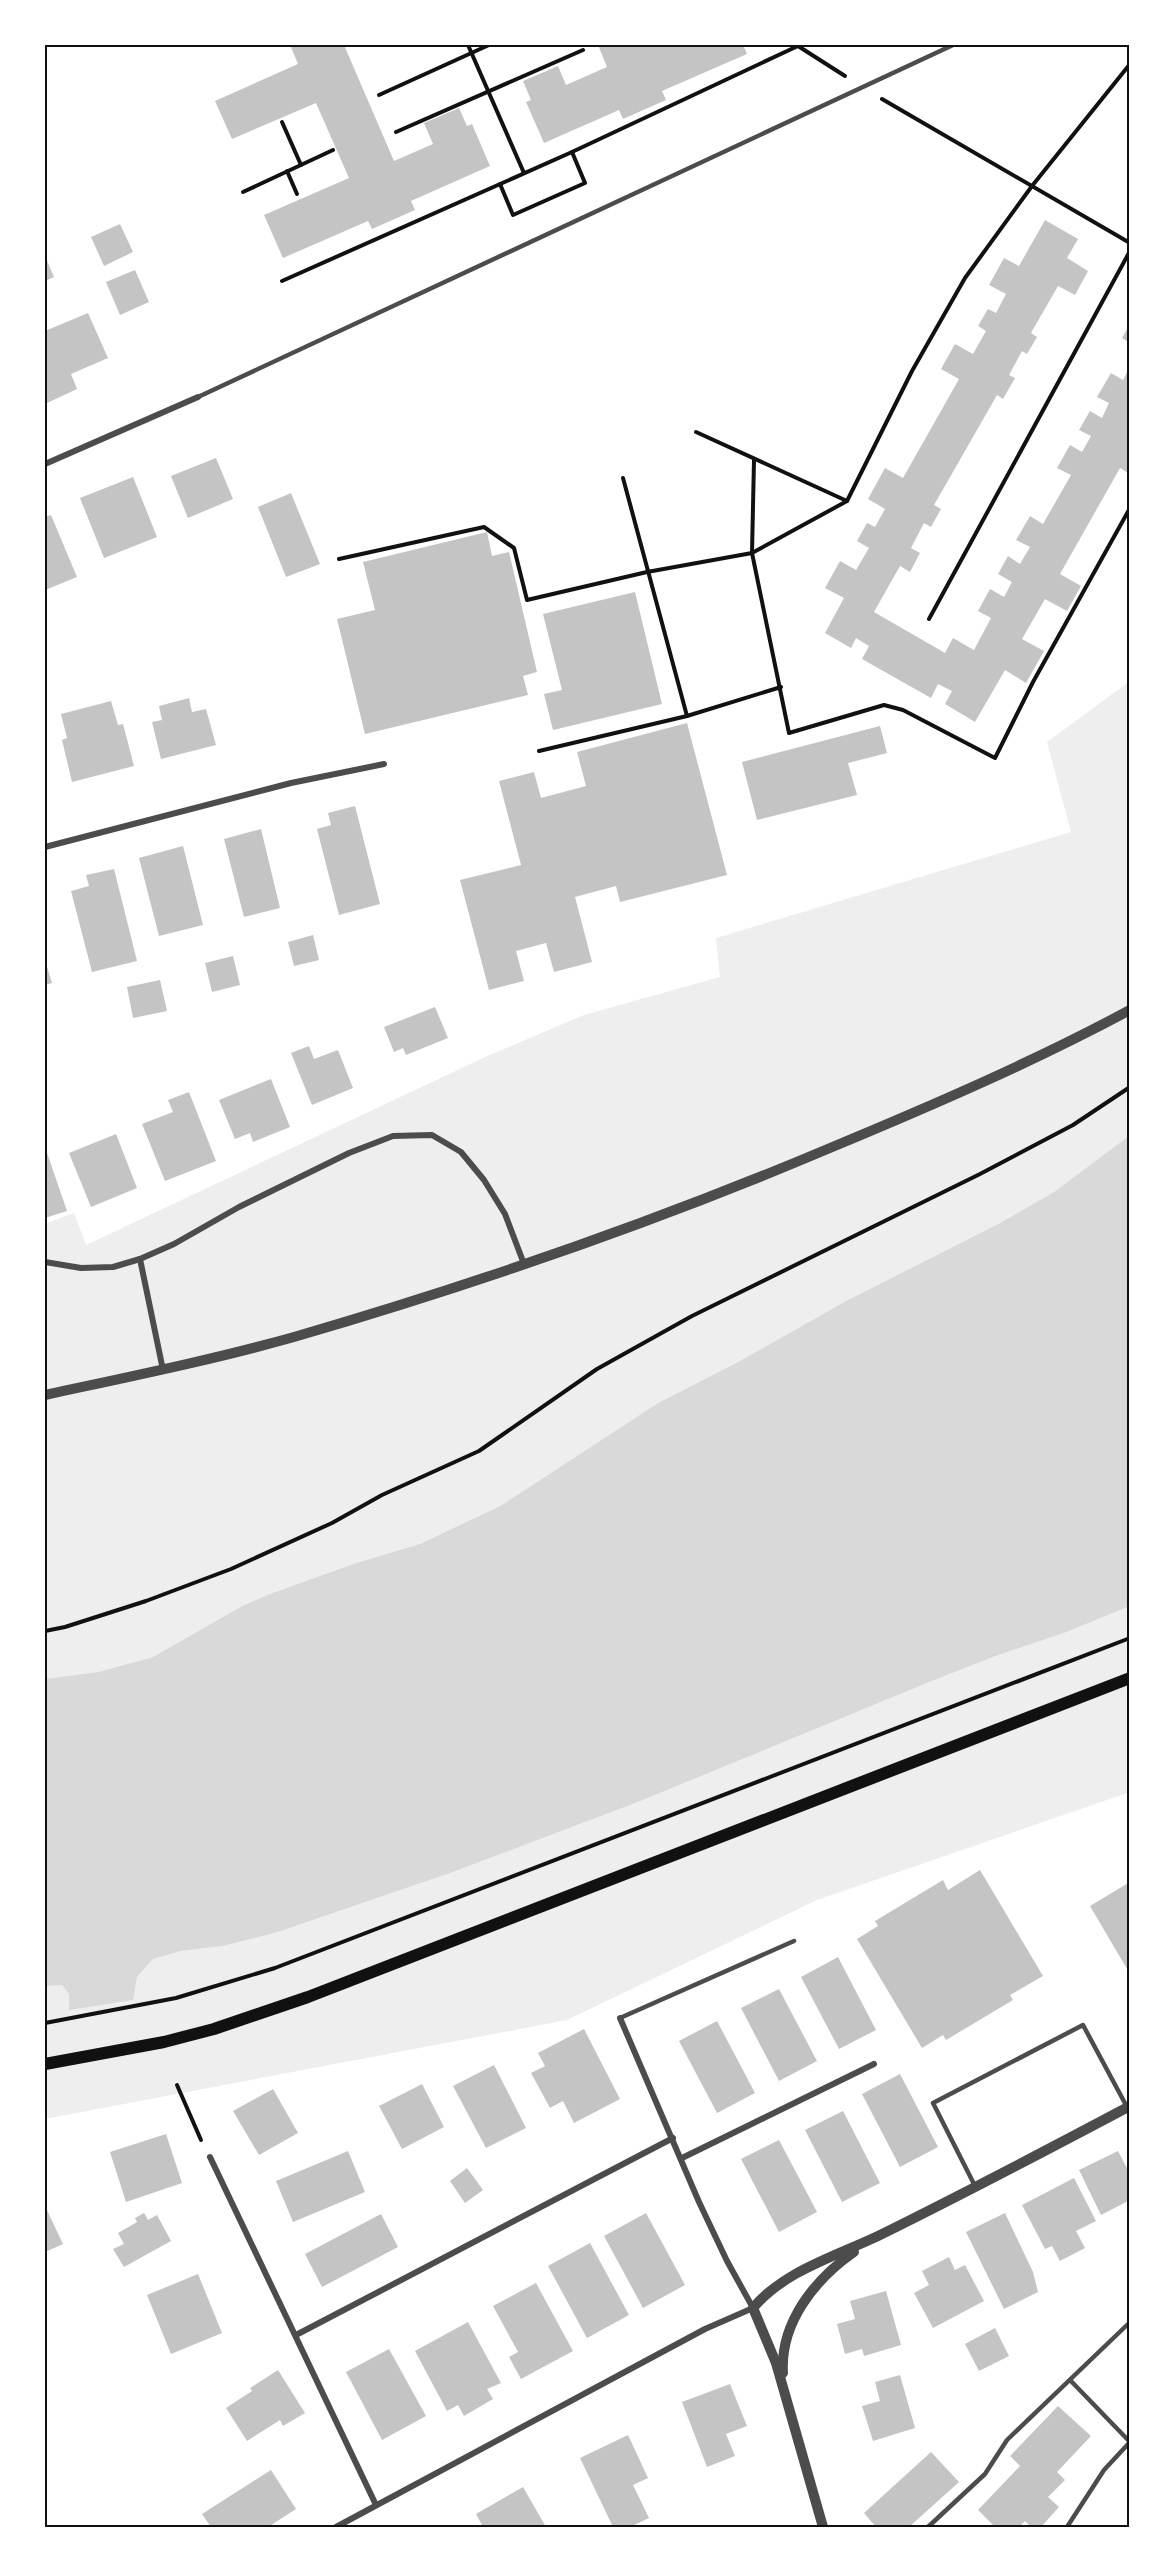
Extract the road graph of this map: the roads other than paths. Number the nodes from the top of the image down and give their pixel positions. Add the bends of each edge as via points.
1 (953, 45) edge
2 (198, 397) joint
3 (45, 464) edge
4 (384, 764) dead end
5 (45, 847) edge
6 (1130, 1010) edge
7 (140, 1259) junction
8 (45, 1262) edge
9 (524, 1265) junction
10 (163, 1370) junction
11 (45, 1395) edge
12 (1130, 1678) edge
13 (794, 1941) dead end
14 (620, 2018) joint
15 (45, 2064) edge
16 (874, 2064) dead end
17 (1128, 2107) edge
18 (673, 2138) junction
19 (210, 2157) road end
20 (682, 2158) junction
21 (975, 2186) junction
22 (878, 2236) junction
23 (753, 2307) junction
24 (1127, 2325) dead end
25 (296, 2335) junction
26 (1070, 2380) junction
27 (784, 2388) junction
28 (376, 2505) junction
29 (336, 2527) edge
30 (823, 2527) edge
31 (928, 2527) edge
32 (1067, 2527) edge

1 - 2 lane
2 - 3 street
4 - 5 street via 291,783
6 - 9 street via 1033,1059 885,1125 684,1207
7 - 8 street via 113,1267
7 - 9 street via 349,1153 393,1136 432,1135 461,1152 484,1179 505,1214
7 - 10 street
9 - 10 street via 291,1338
10 - 11 street
12 - 15 main road via 279,2007 164,2042
13 - 14 lane
14 - 18 street
16 - 20 street
17 - 21 street
17 - 21 lane via 1083,2025 943,2097 933,2103
18 - 20 street
18 - 25 street
19 - 25 street
20 - 23 street via 727,2261
21 - 22 street
22 - 23 street via 784,2282
22 - 27 street via 831,2270 799,2310 784,2351
23 - 27 street
23 - 28 street
24 - 26 lane
25 - 28 street
26 - 31 lane via 1007,2440 985,2474
26 - 32 lane via 1130,2442 1104,2470
27 - 30 street
28 - 29 street

